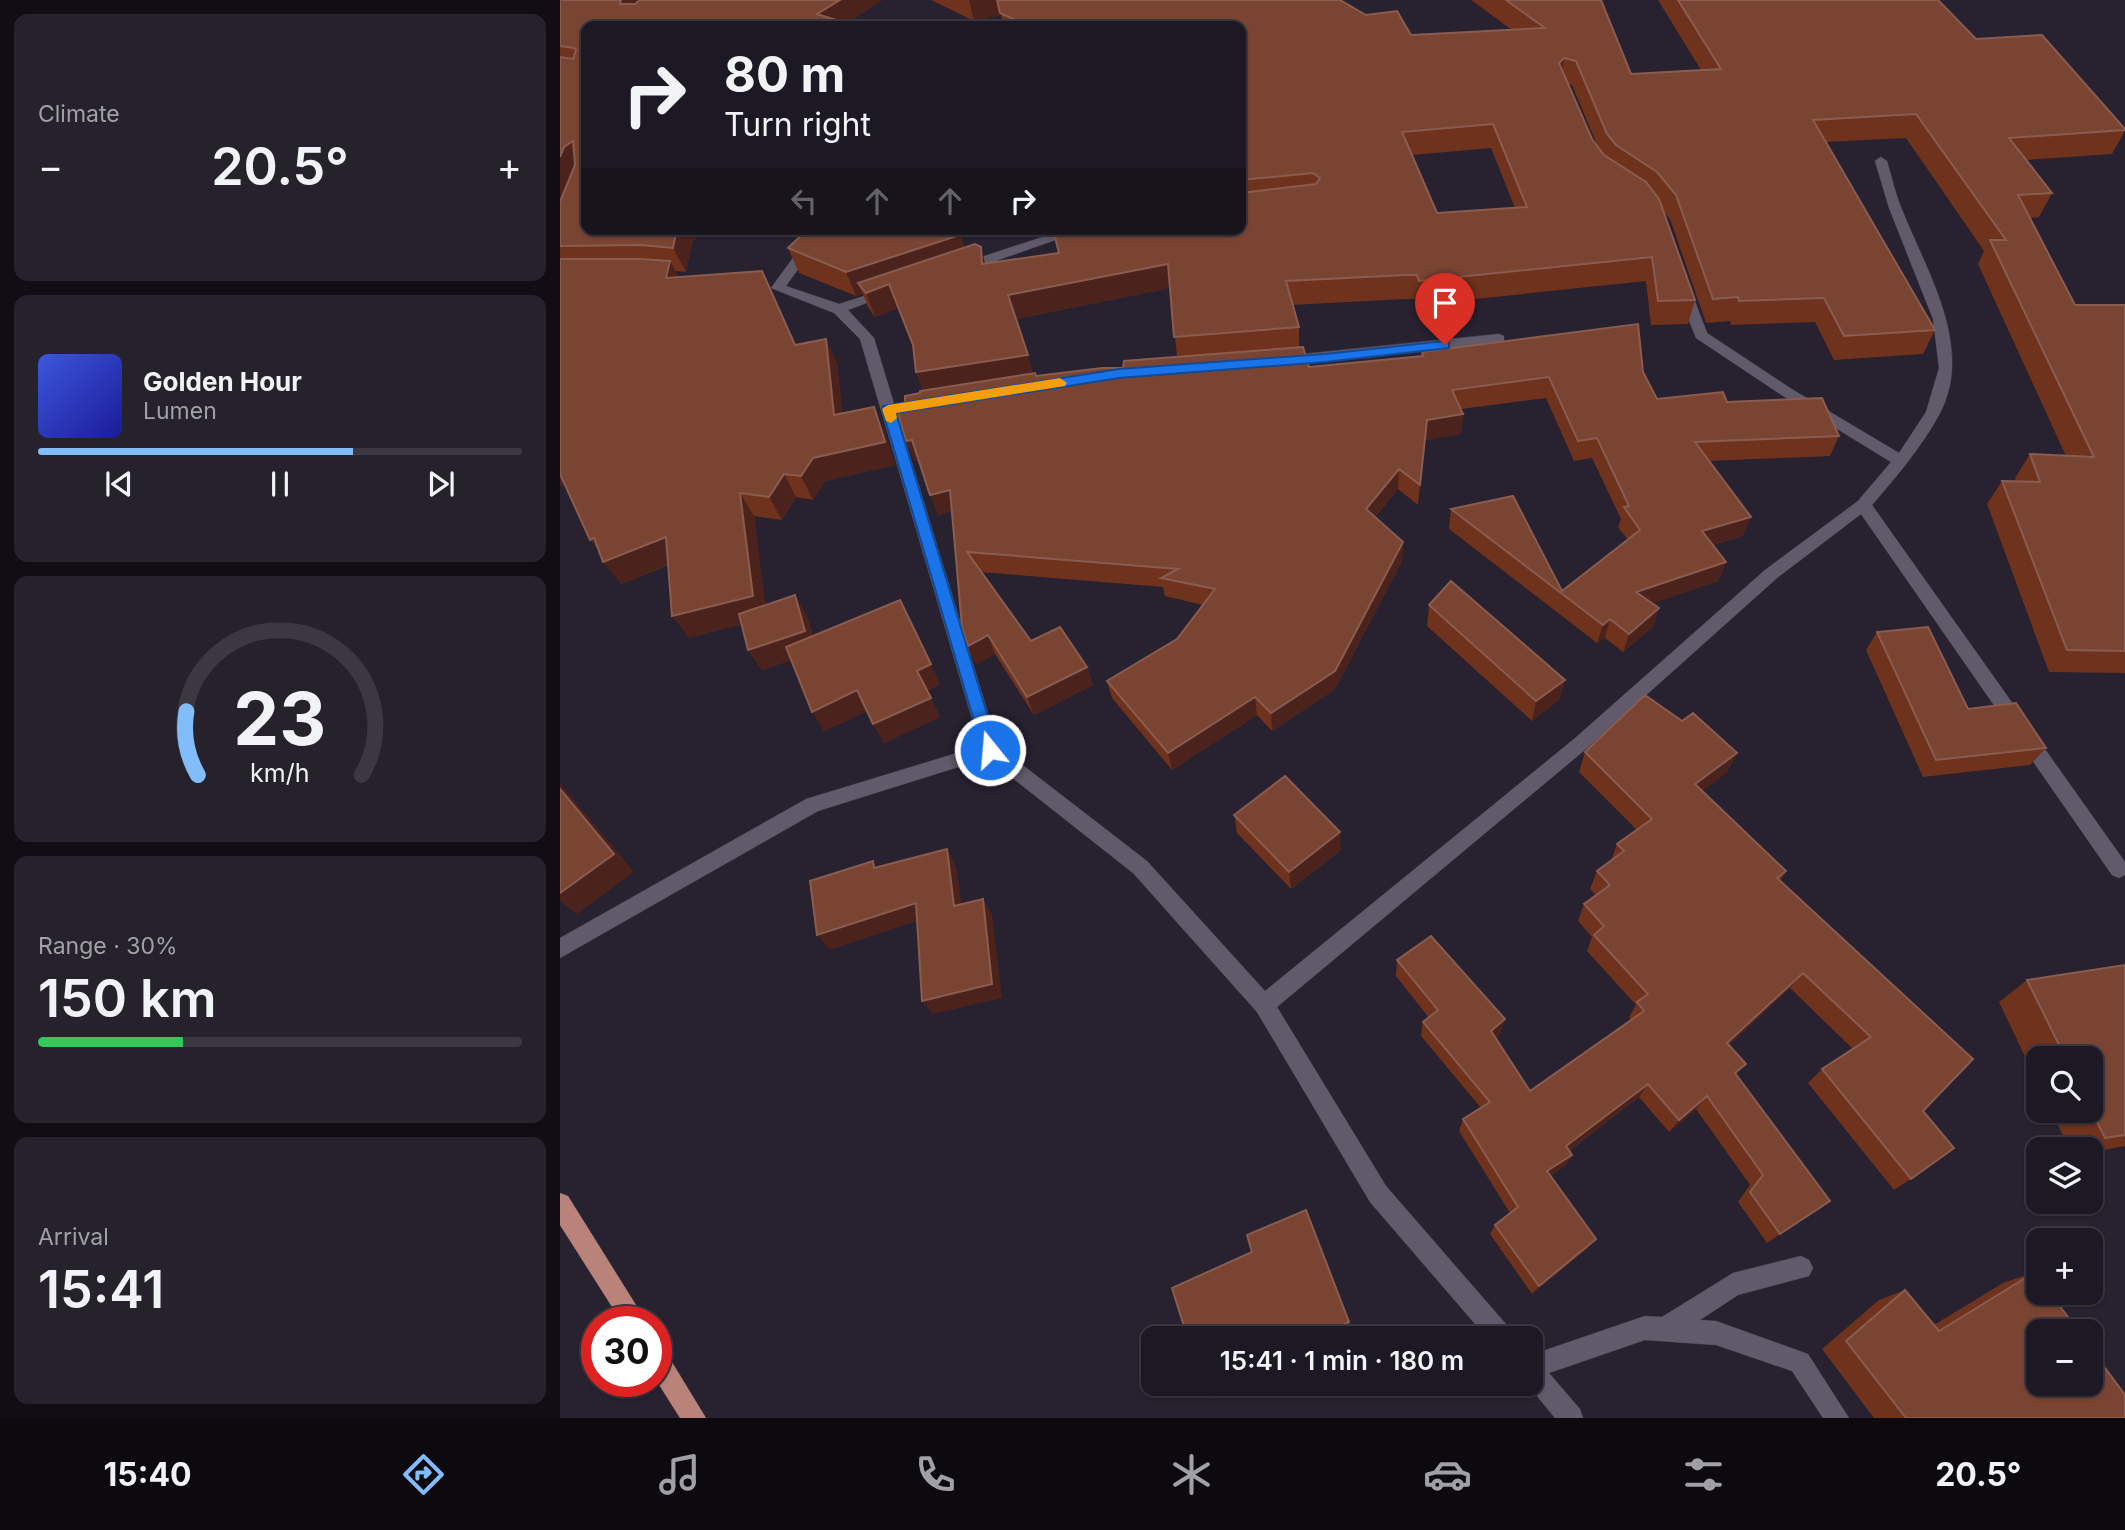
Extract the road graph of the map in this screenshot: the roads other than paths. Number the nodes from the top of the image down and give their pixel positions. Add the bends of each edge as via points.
1 (1881, 161) dead end
2 (816, 235) edge
3 (1063, 235) edge
4 (1678, 269) edge
5 (946, 273) edge
6 (904, 287) edge
7 (839, 309) junction
8 (1499, 339) edge
9 (1272, 362) edge
10 (1901, 461) junction
11 (1863, 505) junction
12 (990, 750) junction
13 (2119, 869) dead end
14 (560, 949) edge
15 (1264, 1005) junction
16 (560, 1204) edge
17 (1801, 1268) dead end
18 (625, 1306) edge
19 (1493, 1326) edge
20 (1664, 1330) junction
21 (1543, 1365) edge
22 (672, 1383) edge
23 (1543, 1384) edge
24 (694, 1418) edge
25 (1571, 1418) edge
26 (1837, 1418) edge

1 - 10 street via 1940,319 1946,368 1933,413
2 - 7 street via 772,287
3 - 5 street
4 - 10 street via 1701,335
6 - 7 street
7 - 12 street via 867,338 895,408
8 - 9 street
10 - 11 street
11 - 13 street
11 - 15 street via 1771,574 1580,744
12 - 14 street via 813,805
12 - 15 street via 1140,867
15 - 19 street via 1378,1194
16 - 18 main road
17 - 20 street via 1733,1285
20 - 21 street via 1645,1328
20 - 26 street via 1716,1332 1800,1362
22 - 24 main road
23 - 25 street

